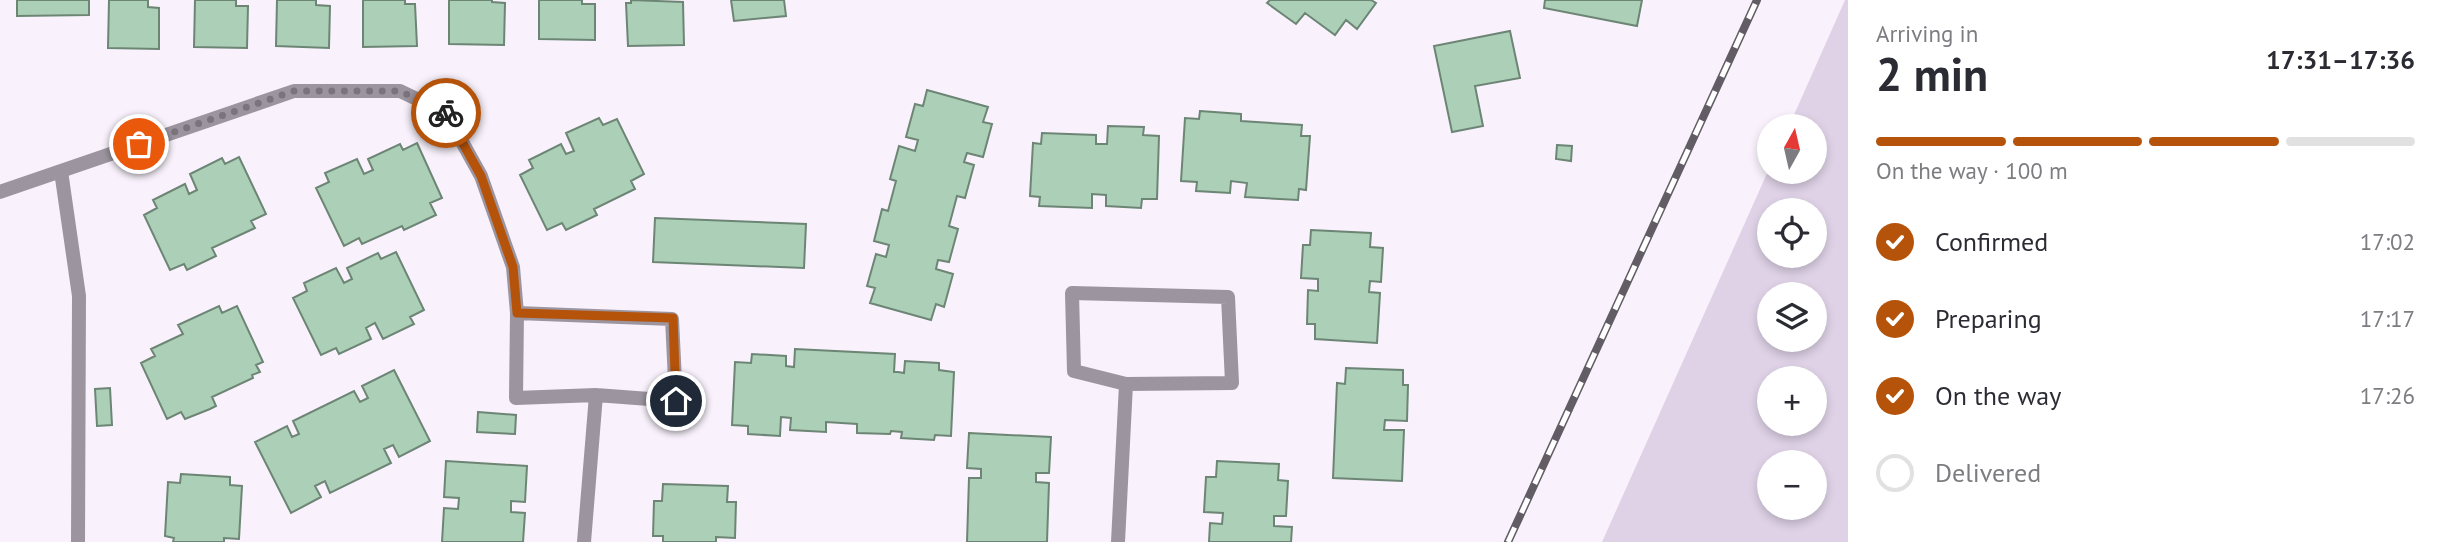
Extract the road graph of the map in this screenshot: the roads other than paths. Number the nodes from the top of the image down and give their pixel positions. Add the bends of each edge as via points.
1 (61, 171) junction
2 (0, 192) edge
3 (517, 313) junction
4 (1126, 384) junction
5 (596, 395) junction
6 (79, 542) edge
7 (584, 542) edge
8 (1118, 542) edge

1 - 2 lane
1 - 3 lane via 294,91 400,91 446,113 481,176 513,267
1 - 6 lane via 79,296
3 - 5 lane via 516,398
3 - 5 lane via 673,318 676,401
4 - 4 lane via 1232,383 1228,298 1072,293 1074,371
4 - 8 lane
5 - 7 lane

